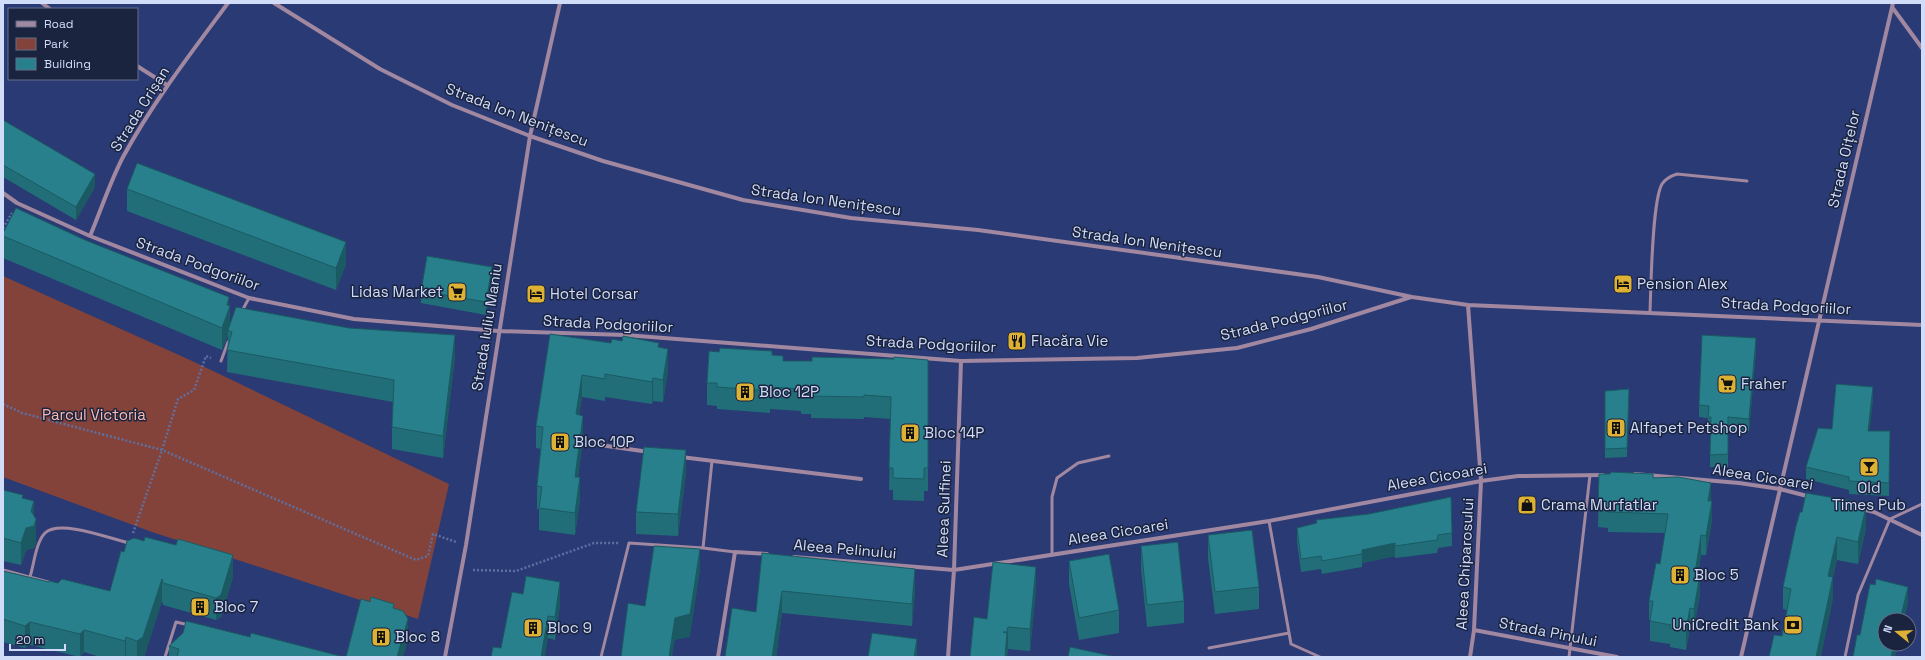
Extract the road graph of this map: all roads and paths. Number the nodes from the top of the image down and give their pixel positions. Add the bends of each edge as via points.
1 (228, 3) edge
2 (274, 3) edge
3 (560, 3) edge
4 (1892, 5) edge
5 (1922, 48) edge
6 (138, 67) edge
7 (167, 85) junction
8 (530, 136) junction
9 (1747, 180) dead end
10 (3, 193) edge
11 (17, 203) junction
12 (3, 228) edge
13 (90, 236) junction
14 (1412, 297) junction
15 (249, 298) junction
16 (1468, 305) junction
17 (1650, 312) junction
18 (240, 316) edge
19 (1819, 319) junction
20 (1922, 325) edge
21 (498, 331) junction
22 (229, 341) edge
23 (221, 361) joint
24 (961, 361) junction
25 (3, 404) edge
26 (600, 445) dead end
27 (162, 450) junction
28 (652, 453) edge
29 (675, 456) edge
30 (1108, 456) dead end
31 (712, 462) junction
32 (1627, 474) edge
33 (1590, 475) junction
34 (1605, 475) edge
35 (861, 478) dead end
36 (1481, 481) junction
37 (1780, 489) junction
38 (1814, 497) edge
39 (1922, 504) edge
40 (1854, 507) edge
41 (1269, 520) junction
42 (1890, 520) junction
43 (1922, 535) edge
44 (129, 543) joint
45 (629, 543) junction
46 (466, 545) junction
47 (703, 548) junction
48 (735, 552) junction
49 (1052, 554) junction
50 (776, 555) edge
51 (792, 556) edge
52 (3, 570) edge
53 (461, 570) junction
54 (954, 570) junction
55 (30, 576) junction
56 (58, 584) edge
57 (190, 626) edge
58 (1474, 630) junction
59 (1289, 633) junction
60 (1209, 648) dead end
61 (1571, 648) junction
62 (165, 657) edge
63 (445, 657) edge
64 (601, 657) edge
65 (718, 657) edge
66 (948, 657) edge
67 (1320, 657) edge
68 (1470, 657) edge
69 (1569, 657) edge
70 (1617, 657) edge
71 (1741, 657) edge
72 (1845, 657) edge

1 - 7 street, Strada Crișan
2 - 8 street, Strada Ion Nenițescu via 380,69 452,105
3 - 8 street, Strada Iuliu Maniu
4 - 5 street
4 - 19 street, Strada Oițelor
6 - 7 street
7 - 13 street, Strada Crișan via 123,158
8 - 14 street, Strada Ion Nenițescu via 603,161 743,200 852,218 978,230 1318,277
8 - 21 street, Strada Iuliu Maniu
9 - 17 lane via 1677,174 1662,184 1656,217
10 - 11 street, Strada Podgoriilor
11 - 12 path
11 - 13 street, Strada Podgoriilor
13 - 15 street, Strada Podgoriilor
14 - 16 street, Strada Podgoriilor
14 - 24 street, Strada Podgoriilor via 1311,329 1237,348 1137,358
15 - 18 lane
15 - 21 street, Strada Podgoriilor via 354,318
16 - 17 street, Strada Podgoriilor
16 - 36 street, Aleea Chiparosului
17 - 19 street, Strada Podgoriilor
19 - 20 street, Strada Podgoriilor
19 - 37 street, Strada Oițelor
21 - 24 street, Strada Podgoriilor via 633,336
21 - 46 street, Strada Iuliu Maniu
22 - 23 lane
23 - 27 path via 206,356 194,390 178,399
24 - 54 street, Aleea Sulfinei
25 - 27 path via 22,413
26 - 28 street
27 - 44 path
27 - 46 path via 416,560 428,556 433,534
29 - 31 street
30 - 49 lane via 1078,463 1057,478 1052,497
31 - 35 street
31 - 47 lane
32 - 37 street, Aleea Cicoarei via 1671,476
33 - 34 street, Aleea Cicoarei
33 - 36 street, Aleea Cicoarei via 1518,476
33 - 61 lane
36 - 41 street, Aleea Cicoarei
36 - 58 street, Aleea Chiparosului
37 - 38 street, Aleea Cicoarei
37 - 71 street, Strada Oițelor
39 - 42 lane
40 - 42 street via 1874,512
41 - 49 street, Aleea Cicoarei
41 - 59 lane
42 - 43 street
42 - 72 lane via 1858,595
44 - 55 lane via 72,528 52,528 45,533 40,543
45 - 47 lane, Aleea Pelinului
45 - 53 path via 594,543 516,571
45 - 64 lane
46 - 53 street, Strada Iuliu Maniu
47 - 48 lane, Aleea Pelinului
48 - 50 street, Aleea Pelinului
48 - 65 street
49 - 54 street, Aleea Cicoarei
51 - 54 street, Aleea Pelinului
52 - 55 lane
53 - 63 street, Strada Iuliu Maniu
54 - 66 street, Aleea Sulfinei
55 - 56 lane
57 - 62 lane via 176,622
58 - 61 street, Strada Pinului
58 - 68 street, Aleea Chiparosului
59 - 60 lane
59 - 67 lane via 1291,644
61 - 69 lane
61 - 70 street, Strada Pinului

